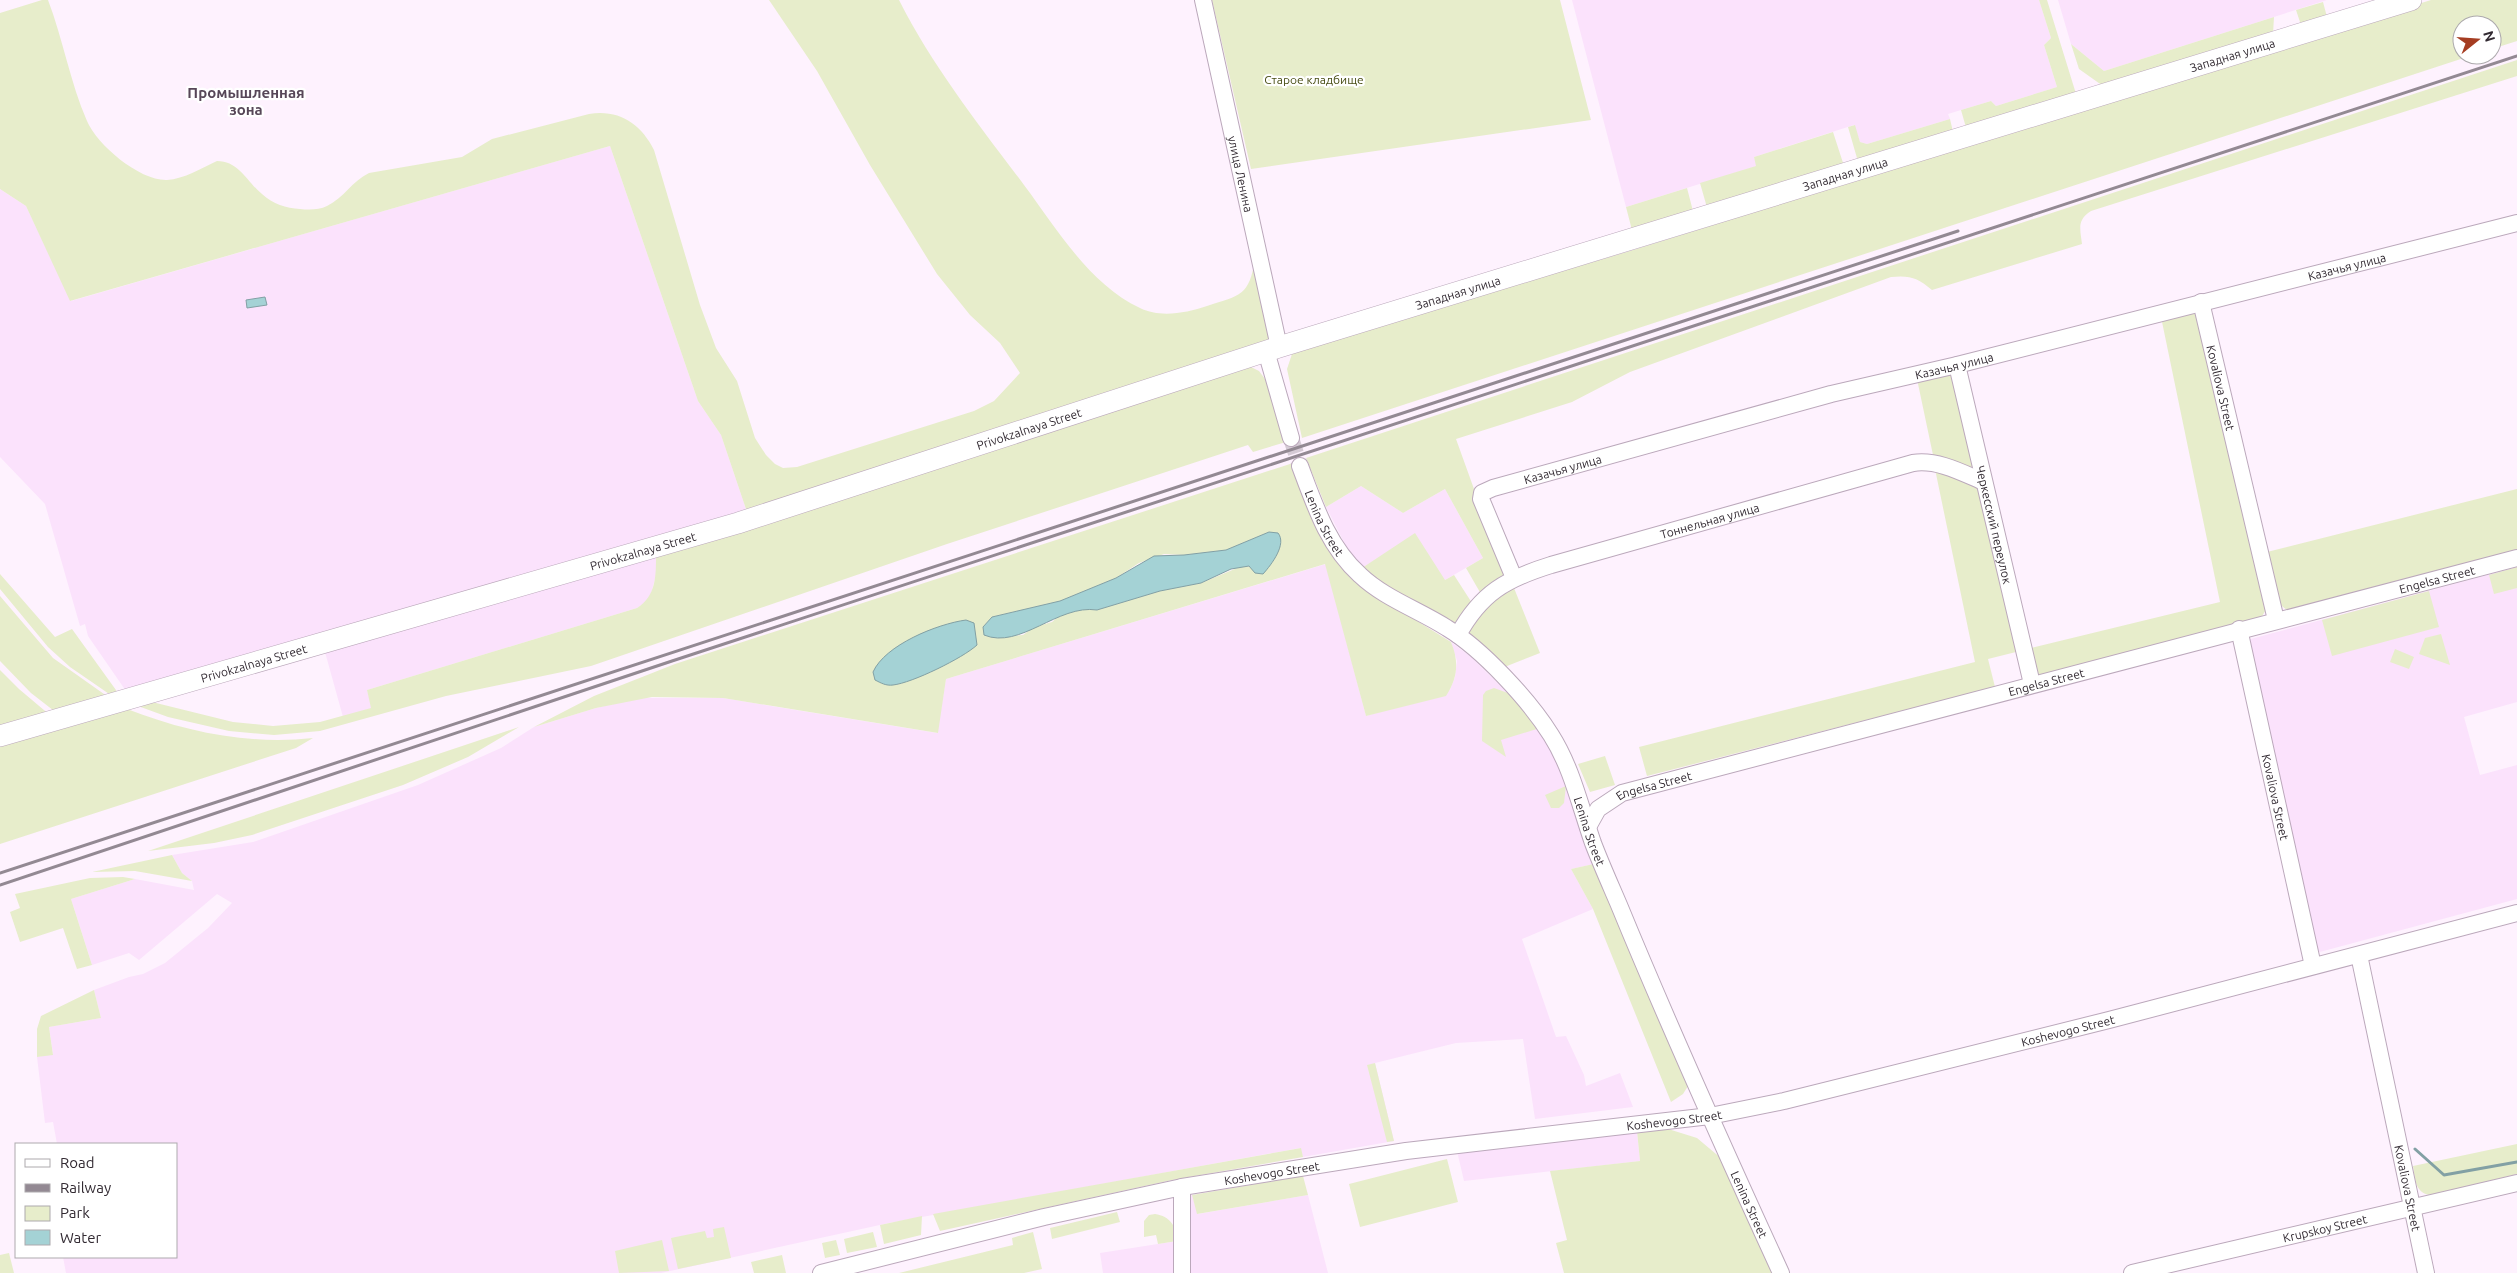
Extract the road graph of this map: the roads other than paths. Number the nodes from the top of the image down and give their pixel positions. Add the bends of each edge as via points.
1 (1203, 0) edge
2 (2411, 0) edge
3 (2517, 223) edge
4 (2201, 302) junction
5 (1273, 349) junction
6 (1957, 365) junction
7 (1291, 438) tunnel mouth
8 (1300, 466) tunnel mouth
9 (1984, 482) junction
10 (2517, 558) edge
11 (1514, 578) junction
12 (2276, 620) junction
13 (2239, 629) junction
14 (1458, 635) junction
15 (2032, 684) junction
16 (0, 736) edge
17 (1588, 827) junction
18 (2517, 913) edge
19 (2359, 955) junction
20 (2314, 966) junction
21 (1710, 1116) junction
22 (2517, 1183) edge
23 (1182, 1187) junction
24 (2413, 1206) junction
25 (821, 1273) edge
26 (1182, 1273) edge
27 (1781, 1273) edge
28 (2132, 1273) edge
29 (2426, 1273) edge

1 - 5 street, улица Ленина
2 - 5 main road, Западная улица
3 - 4 street, Казачья улица
4 - 6 street, Казачья улица
4 - 12 street, Kovaliova Street
5 - 7 street
5 - 16 main road, Privokzalnaya Street via 738,522
6 - 9 street, Черкесский переулок
6 - 11 street, Казачья улица via 1831,394 1486,491 1481,499
8 - 14 street, Lenina Street via 1330,539 1352,568 1376,588
9 - 11 street, Тоннельная улица via 1939,465 1913,463
9 - 15 street, Черкесский переулок
10 - 12 street, Engelsa Street
11 - 14 street, Тоннельная улица via 1475,607
12 - 13 street, Engelsa Street
13 - 15 street, Engelsa Street
13 - 20 street, Kovaliova Street
14 - 17 street, Lenina Street via 1542,721 1565,761
15 - 17 street, Engelsa Street via 1622,793 1598,809
17 - 21 street, Lenina Street
18 - 19 street, Koshevogo Street
19 - 20 street, Koshevogo Street
19 - 24 street, Kovaliova Street
20 - 21 street, Koshevogo Street via 1804,1097
21 - 23 street, Koshevogo Street via 1448,1145
21 - 27 street, Lenina Street
22 - 24 street, Krupskoy Street
23 - 25 street, Koshevogo Street via 1044,1217
23 - 26 street
24 - 28 street, Krupskoy Street
24 - 29 street, Kovaliova Street

